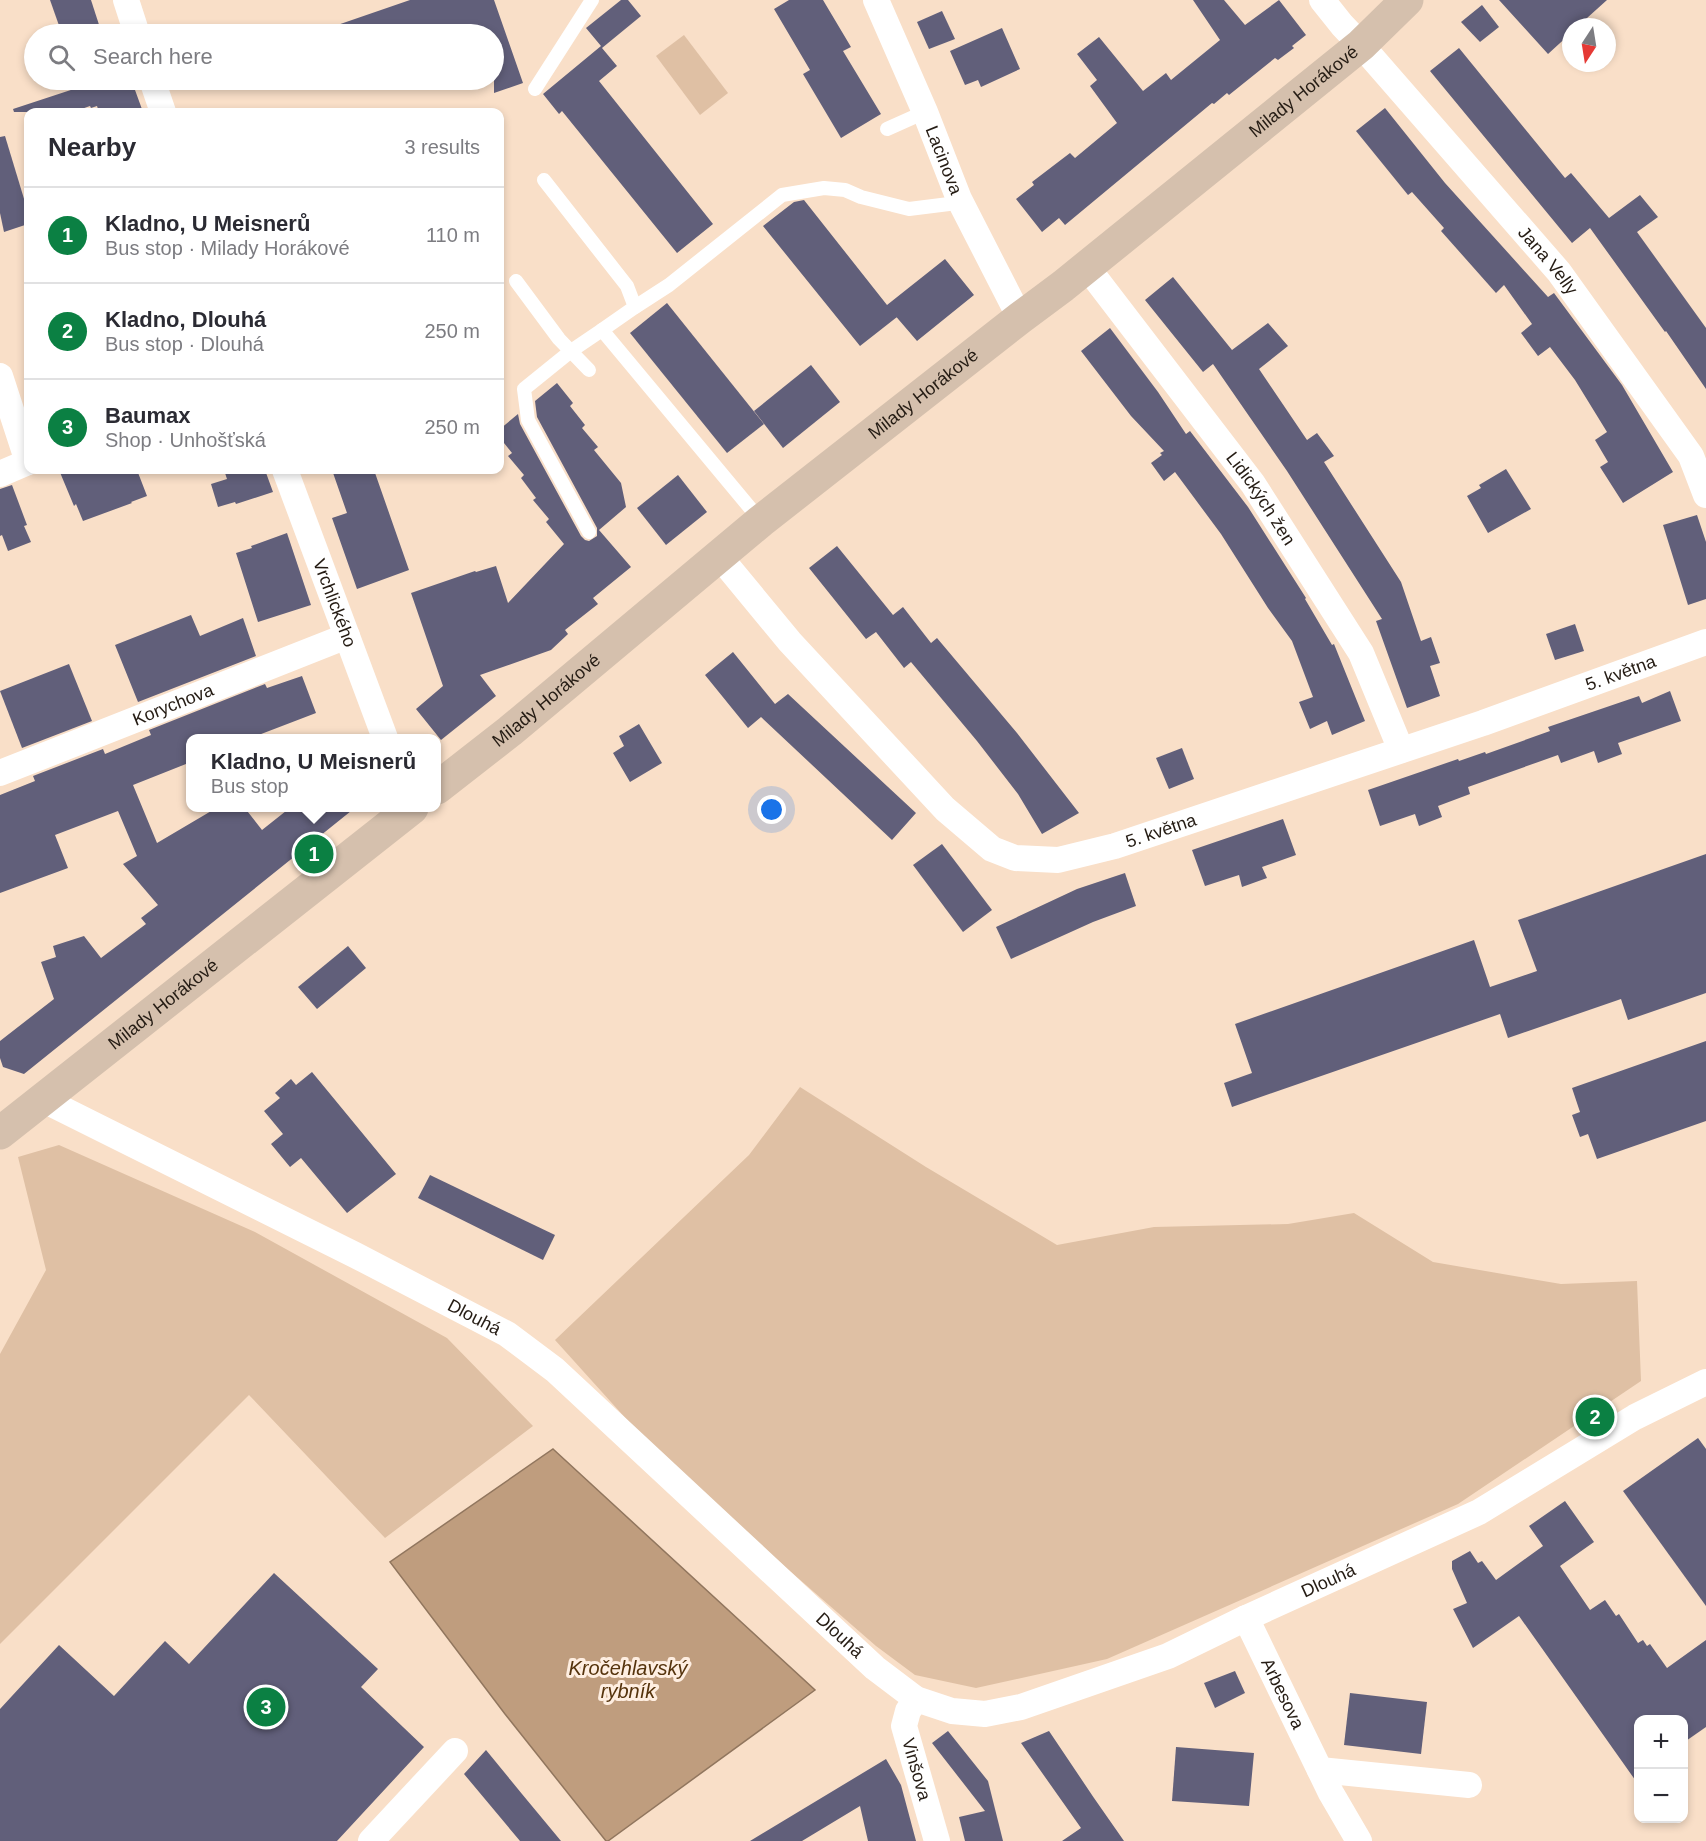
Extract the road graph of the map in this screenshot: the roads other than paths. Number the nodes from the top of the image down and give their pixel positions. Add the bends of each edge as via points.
1 (126, 0) edge
2 (591, 0) edge
3 (876, 0) edge
4 (1322, 0) edge
5 (1407, 0) edge
6 (134, 24) edge
7 (1361, 45) junction
8 (535, 89) dead end
9 (155, 90) edge
10 (162, 108) edge
11 (925, 112) junction
12 (887, 129) dead end
13 (544, 180) dead end
14 (959, 199) junction
15 (1086, 266) junction
16 (516, 280) dead end
17 (635, 307) junction
18 (1020, 318) junction
19 (602, 330) junction
20 (571, 351) junction
21 (589, 370) dead end
22 (0, 376) edge
23 (24, 450) edge
24 (24, 464) edge
25 (0, 474) edge
26 (286, 474) edge
27 (1706, 495) edge
28 (761, 521) junction
29 (589, 532) dead end
30 (719, 556) junction
31 (347, 636) junction
32 (1706, 642) edge
33 (384, 734) edge
34 (1401, 750) junction
35 (0, 773) edge
36 (441, 785) edge
37 (405, 812) edge
38 (44, 1100) junction
39 (0, 1133) edge
40 (1706, 1382) edge
41 (1246, 1618) junction
42 (916, 1699) junction
43 (455, 1750) dead end
44 (1320, 1770) junction
45 (1469, 1785) dead end
46 (371, 1841) edge
47 (936, 1841) edge
48 (1359, 1841) edge

1 - 6 street
2 - 8 lane
3 - 11 street, Lacinova
4 - 7 street, Jana Velly
5 - 7 main road, Milady Horákové
7 - 15 main road, Milady Horákové
7 - 27 street, Jana Velly via 1559,272 1691,456
9 - 10 street
11 - 12 lane
11 - 14 street, Lacinova
13 - 17 lane via 627,286
14 - 17 lane via 909,209 845,190 824,188 782,195 669,285
14 - 18 street, Lacinova
15 - 18 main road, Milady Horákové
15 - 34 street, Lidických žen via 1259,494 1361,653
16 - 20 lane
17 - 19 lane
18 - 28 main road, Milady Horákové
19 - 20 lane
19 - 28 lane
20 - 21 lane
20 - 29 lane via 524,389 528,420
22 - 23 street
24 - 25 street
26 - 31 street, Vrchlického
28 - 30 main road, Milady Horákové
30 - 34 street, 5. května via 790,642 945,809 992,849 1015,858 1058,860 1115,846
30 - 36 main road, Milady Horákové
31 - 33 street, Vrchlického
31 - 35 street, Korychova
32 - 34 street, 5. května
37 - 38 main road, Milady Horákové
38 - 39 main road, Milady Horákové
38 - 42 street, Dlouhá via 507,1334 555,1370 875,1668
40 - 41 street, Dlouhá via 1635,1417 1479,1512
41 - 42 street, Dlouhá via 1168,1656 1022,1707 985,1714 952,1711
41 - 44 street, Arbesova
42 - 47 street, Vinšova via 904,1726
43 - 46 street
44 - 45 street
44 - 48 street, Arbesova

